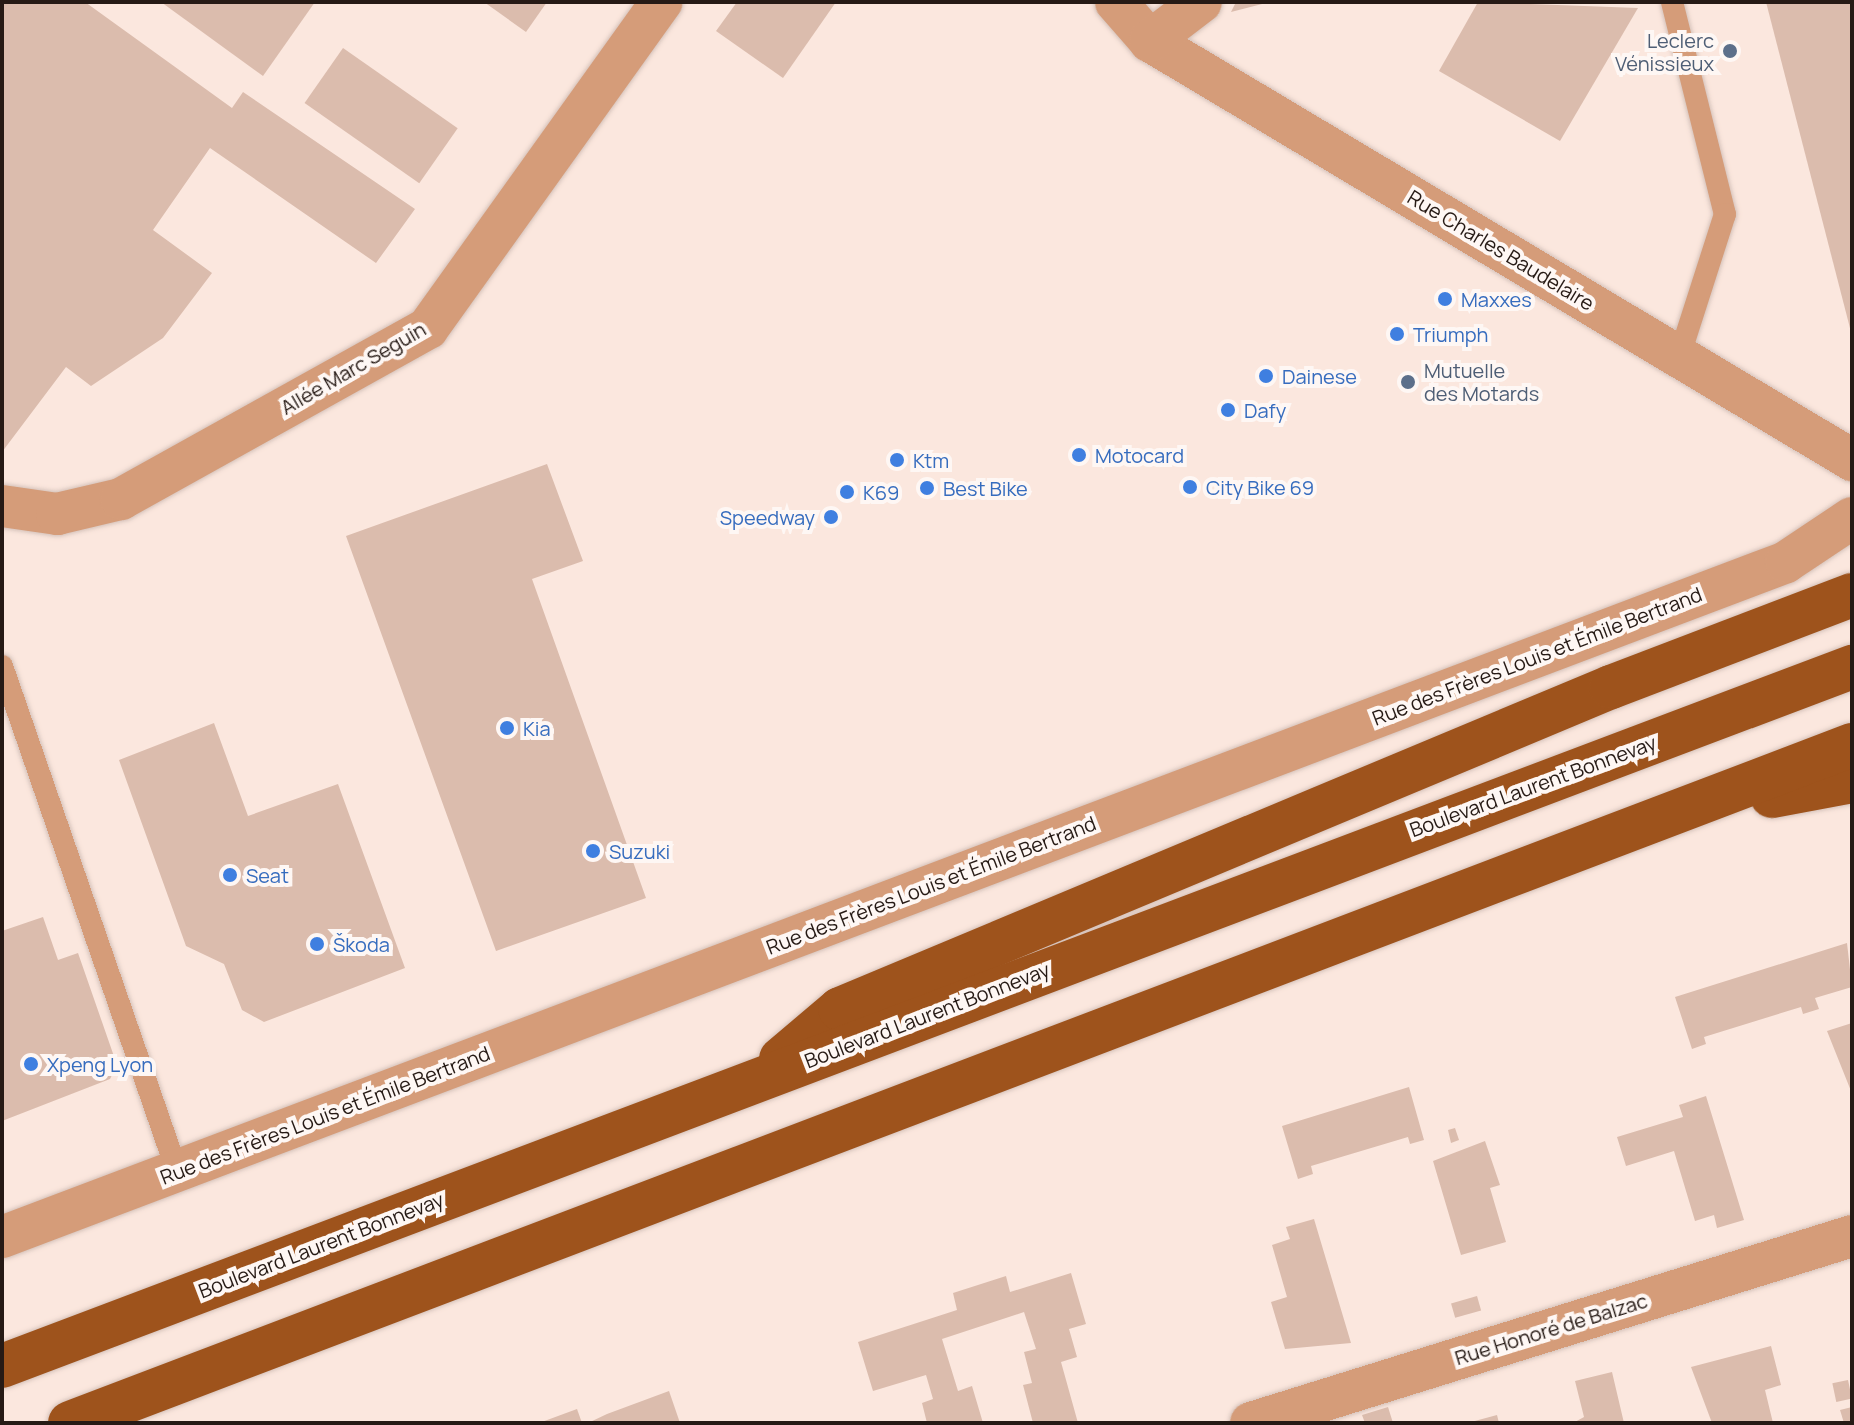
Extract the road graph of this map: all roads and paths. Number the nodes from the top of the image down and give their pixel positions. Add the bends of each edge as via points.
1 (661, 2) edge
2 (1116, 2) edge
3 (1201, 2) edge
4 (1672, 2) edge
5 (1150, 41) junction
6 (1679, 357) junction
7 (1852, 460) edge
8 (2, 506) edge
9 (1852, 518) edge
10 (1852, 595) edge
11 (2, 666) edge
12 (1852, 667) edge
13 (1852, 745) edge
14 (1852, 781) edge
15 (1659, 817) junction
16 (754, 1081) junction
17 (177, 1171) junction
18 (1852, 1236) edge
19 (2, 1237) edge
20 (2, 1366) edge
21 (70, 1423) edge
22 (1251, 1423) edge

1 - 8 street, Allée Marc Seguin via 428,328 121,499 57,514
2 - 5 street, Rue Charles Baudelaire
3 - 5 street
4 - 6 lane via 1725,214
5 - 6 street, Rue Charles Baudelaire
6 - 7 street, Rue Charles Baudelaire
9 - 17 street, Rue des Frères Louis et Émile Bertrand via 1786,562
10 - 16 highway via 1611,687 840,1009
11 - 17 lane
12 - 16 highway, Boulevard Laurent Bonnevay
13 - 15 highway
14 - 15 highway
15 - 21 highway
16 - 20 highway, Boulevard Laurent Bonnevay
17 - 19 street, Rue des Frères Louis et Émile Bertrand
18 - 22 street, Rue Honoré de Balzac

